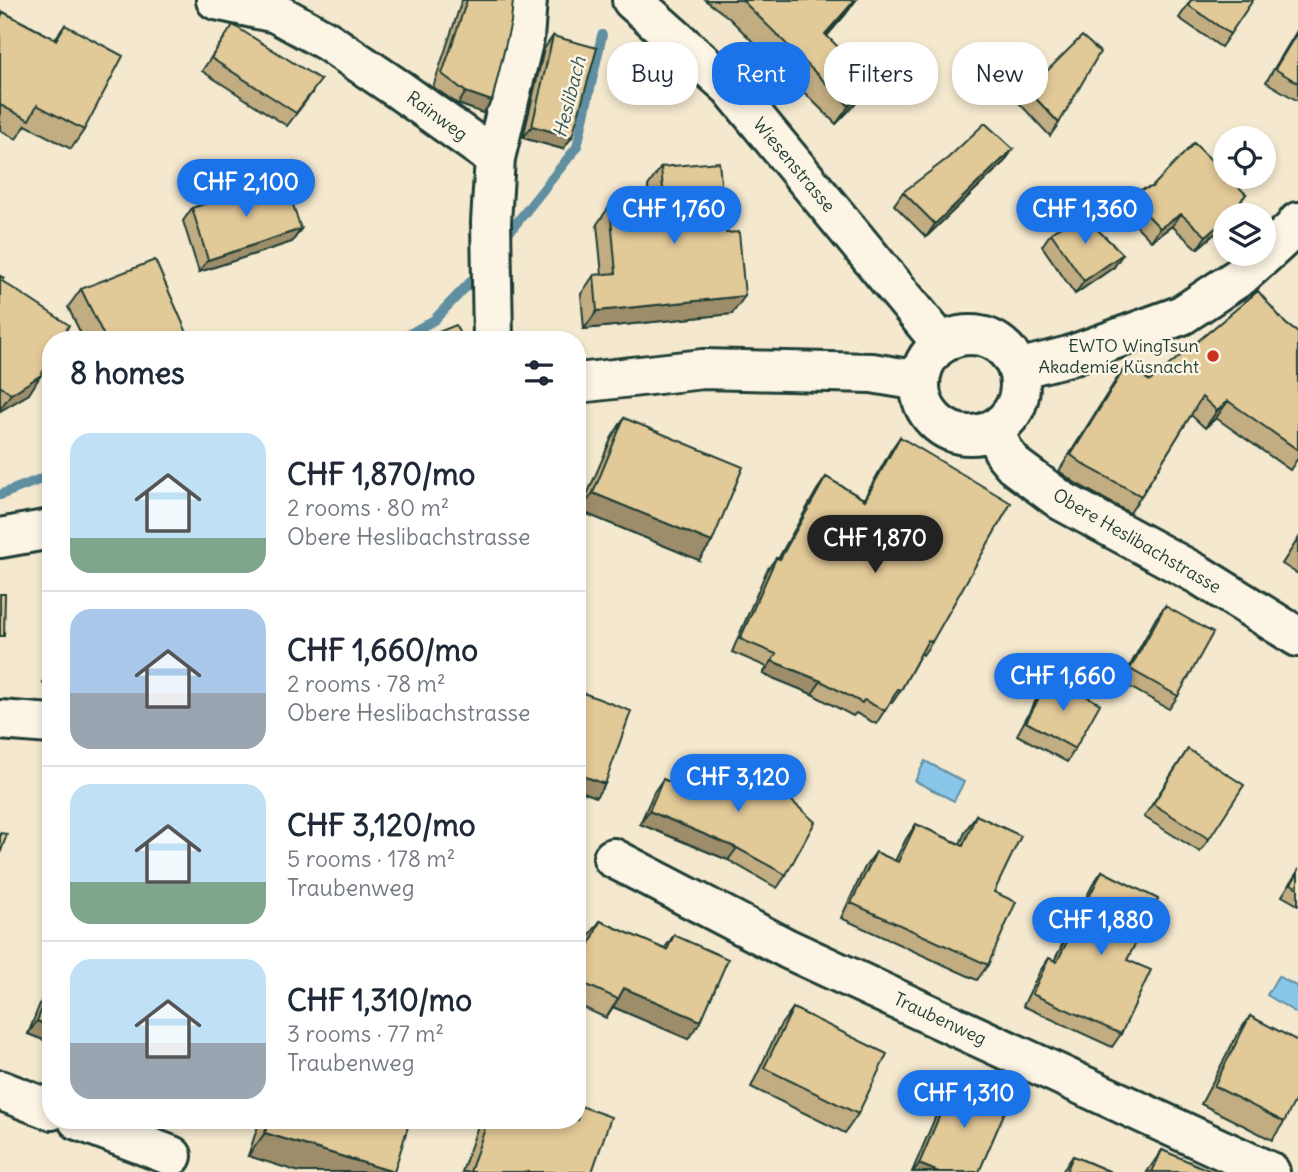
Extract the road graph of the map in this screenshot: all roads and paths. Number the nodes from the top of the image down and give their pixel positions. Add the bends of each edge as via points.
1 (216, 0) edge
2 (527, 0) edge
3 (632, 0) edge
4 (495, 158) junction
5 (1298, 222) edge
6 (493, 331) edge
7 (942, 344) junction
8 (1018, 369) junction
9 (920, 381) junction
10 (586, 382) edge
11 (993, 429) junction
12 (42, 531) edge
13 (0, 538) edge
14 (1298, 637) edge
15 (0, 720) edge
16 (42, 723) edge
17 (613, 858) dead end
18 (0, 1090) edge
19 (42, 1106) edge
20 (102, 1129) edge
21 (172, 1156) dead end
22 (1270, 1172) edge

1 - 4 street, Rainweg via 276,13 327,41
2 - 4 street via 524,38
3 - 7 street, Wiesenstrasse via 730,87
4 - 6 street
5 - 8 street via 1241,276 1182,315 1069,356
7 - 8 street via 959,336 977,335 995,341
7 - 9 street via 931,354
8 - 11 street via 1017,403
9 - 10 street via 872,373 703,369
9 - 11 street via 922,398 943,427 977,435
11 - 14 street, Obere Heslibachstrasse via 1016,467 1062,501 1199,575
12 - 13 street
15 - 16 street
17 - 22 street, Traubenweg via 788,949
18 - 19 street
20 - 21 street

